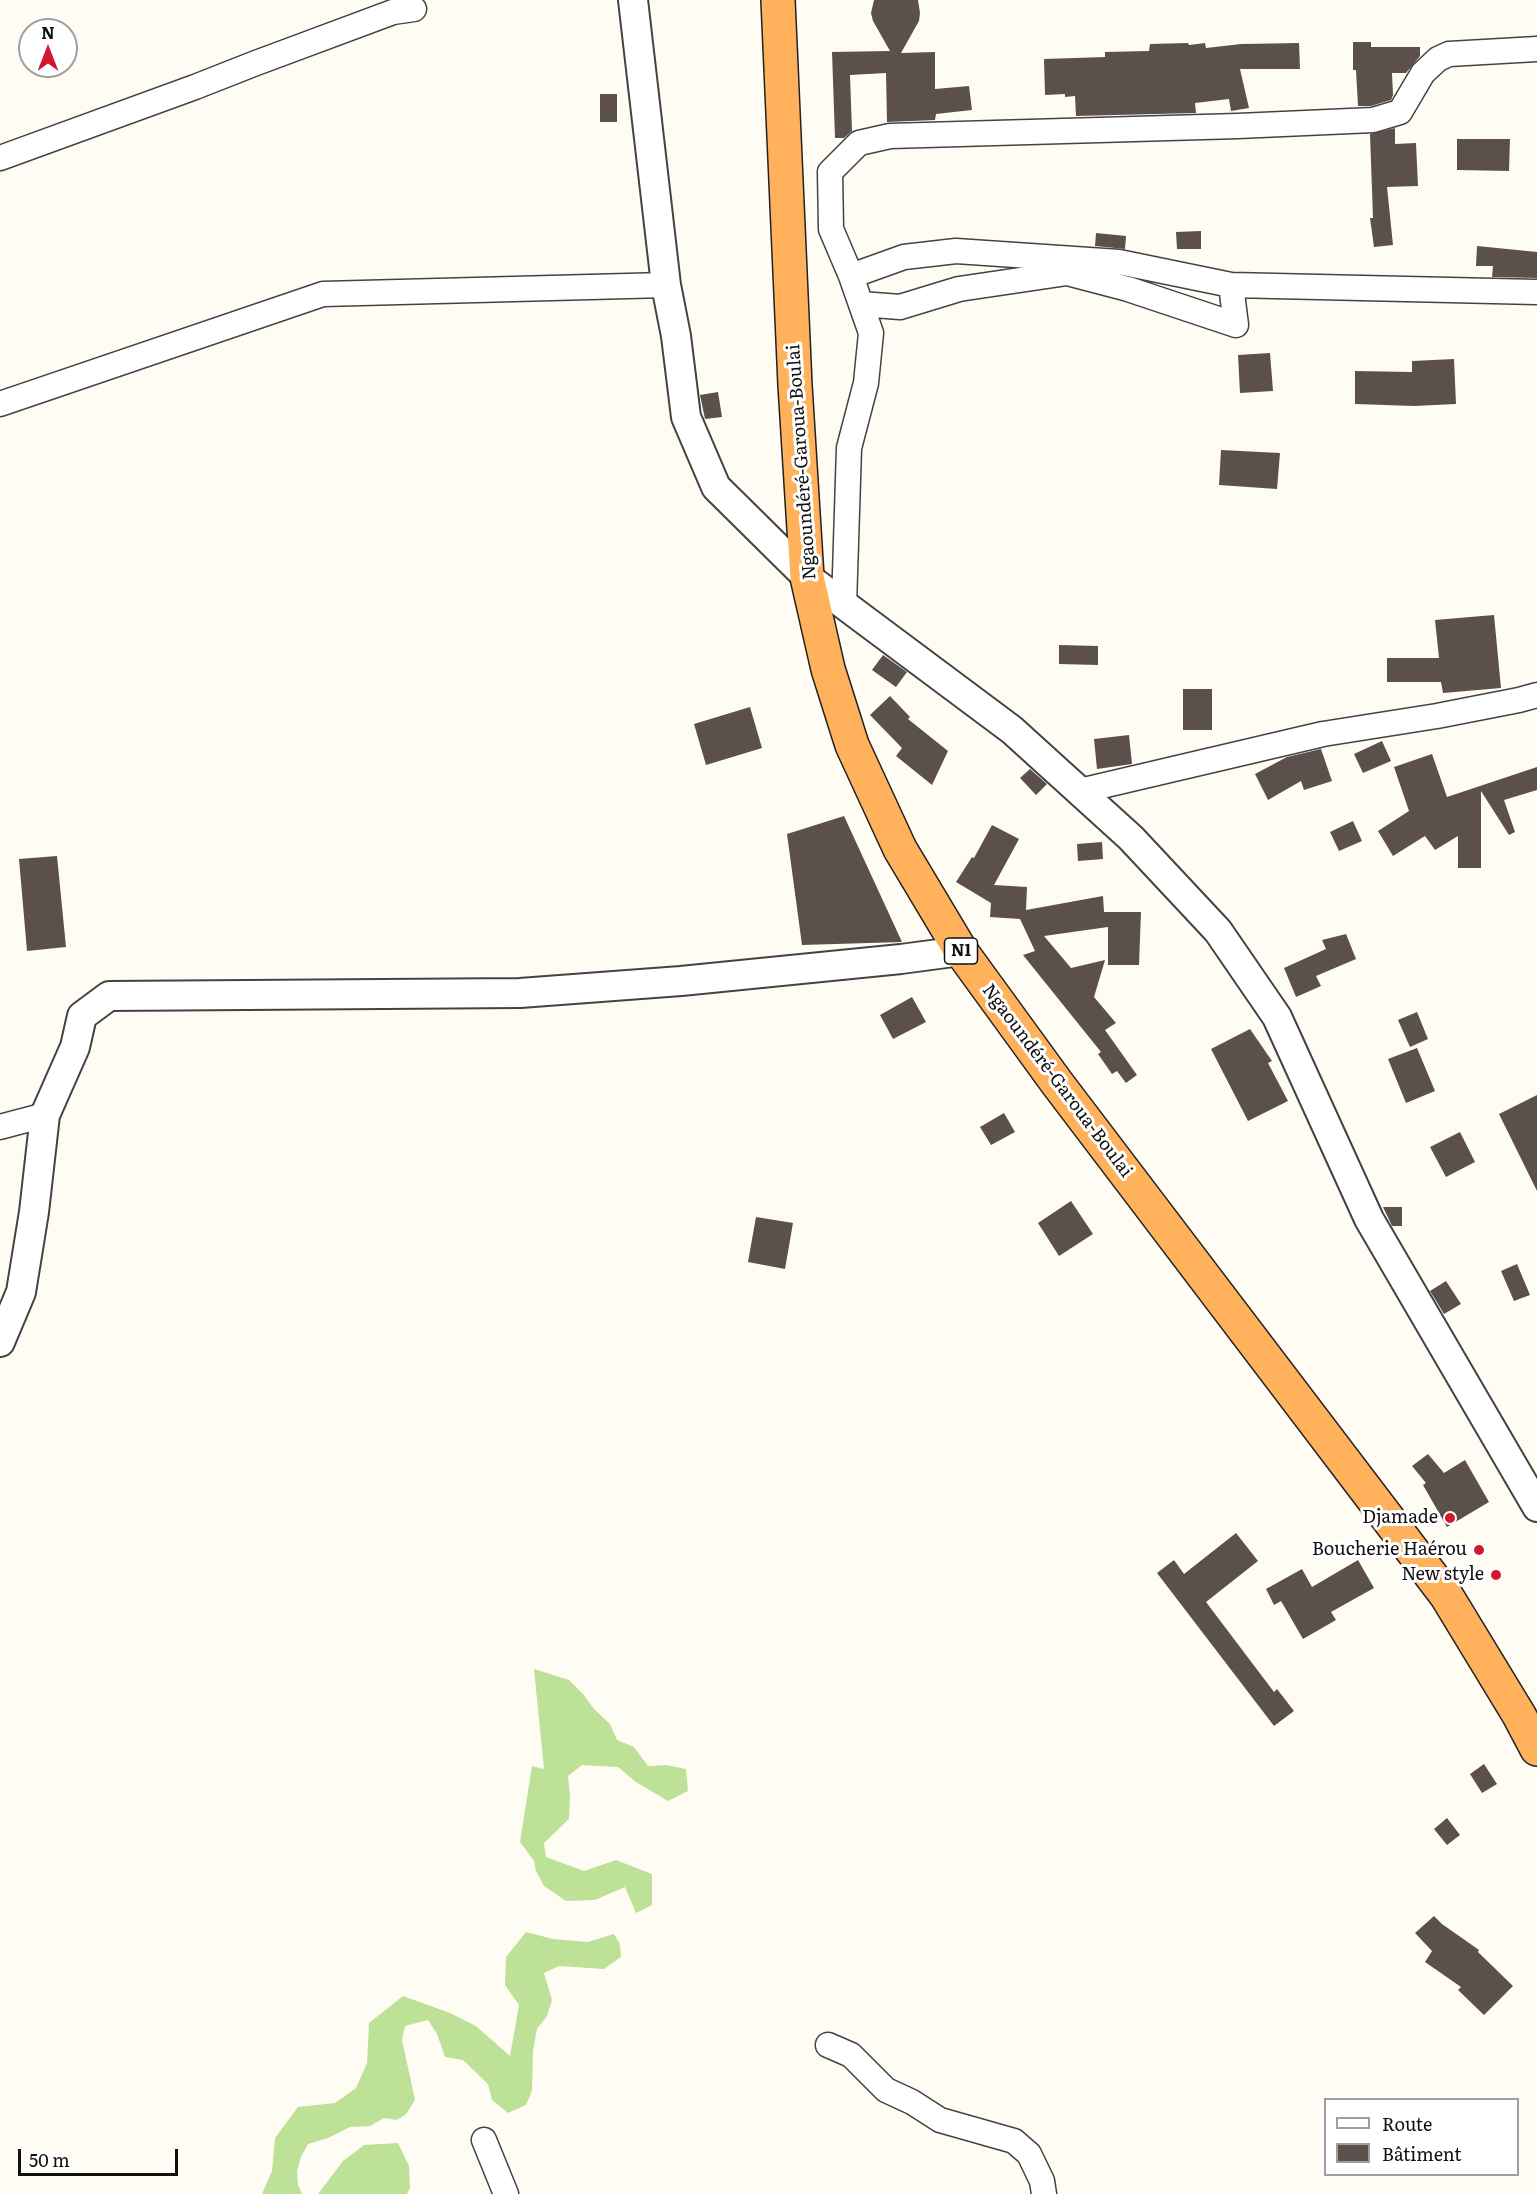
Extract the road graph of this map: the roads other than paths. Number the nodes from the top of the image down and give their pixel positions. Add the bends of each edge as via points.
1 (633, 0) edge
2 (778, 0) edge
3 (414, 9) dead end
4 (1537, 49) edge
5 (0, 158) edge
6 (851, 276) junction
7 (666, 285) junction
8 (1231, 285) junction
9 (1537, 292) edge
10 (861, 304) junction
11 (0, 404) edge
12 (807, 577) junction
13 (844, 604) junction
14 (1537, 695) edge
15 (1080, 791) junction
16 (961, 951) junction
17 (45, 1115) junction
18 (0, 1127) edge
19 (0, 1342) edge
20 (1537, 1507) edge
21 (1537, 1749) edge
22 (828, 2045) dead end
23 (484, 2140) dead end
24 (506, 2194) edge
25 (1044, 2194) edge

1 - 7 street
2 - 12 highway, Ngaoundéré-Garoua-Boulai / N1
3 - 5 street via 393,12
4 - 6 street via 1449,54 1423,73 1400,112 1373,120 890,136 859,143 830,172 831,229
6 - 8 street via 904,257 956,252 1119,262
6 - 10 street
7 - 11 street via 324,294
7 - 12 street via 686,417 716,487
8 - 9 street
8 - 10 street via 1236,326 1067,273 959,289 900,307
10 - 13 street via 871,333 866,383 849,448
12 - 13 street
12 - 16 highway, Ngaoundéré-Garoua-Boulai / N1 via 828,669 852,745 900,849
13 - 15 street via 1012,730
14 - 15 street via 1323,734
15 - 20 street via 1131,838 1218,931 1277,1017 1369,1219
16 - 17 street via 630,986 520,993 109,996 82,1016 75,1047
16 - 21 highway, Ngaoundéré-Garoua-Boulai / N1 via 1446,1595
17 - 18 street
17 - 19 street via 21,1292
22 - 25 street via 851,2055 886,2090 940,2120 1014,2141 1029,2154
23 - 24 street

